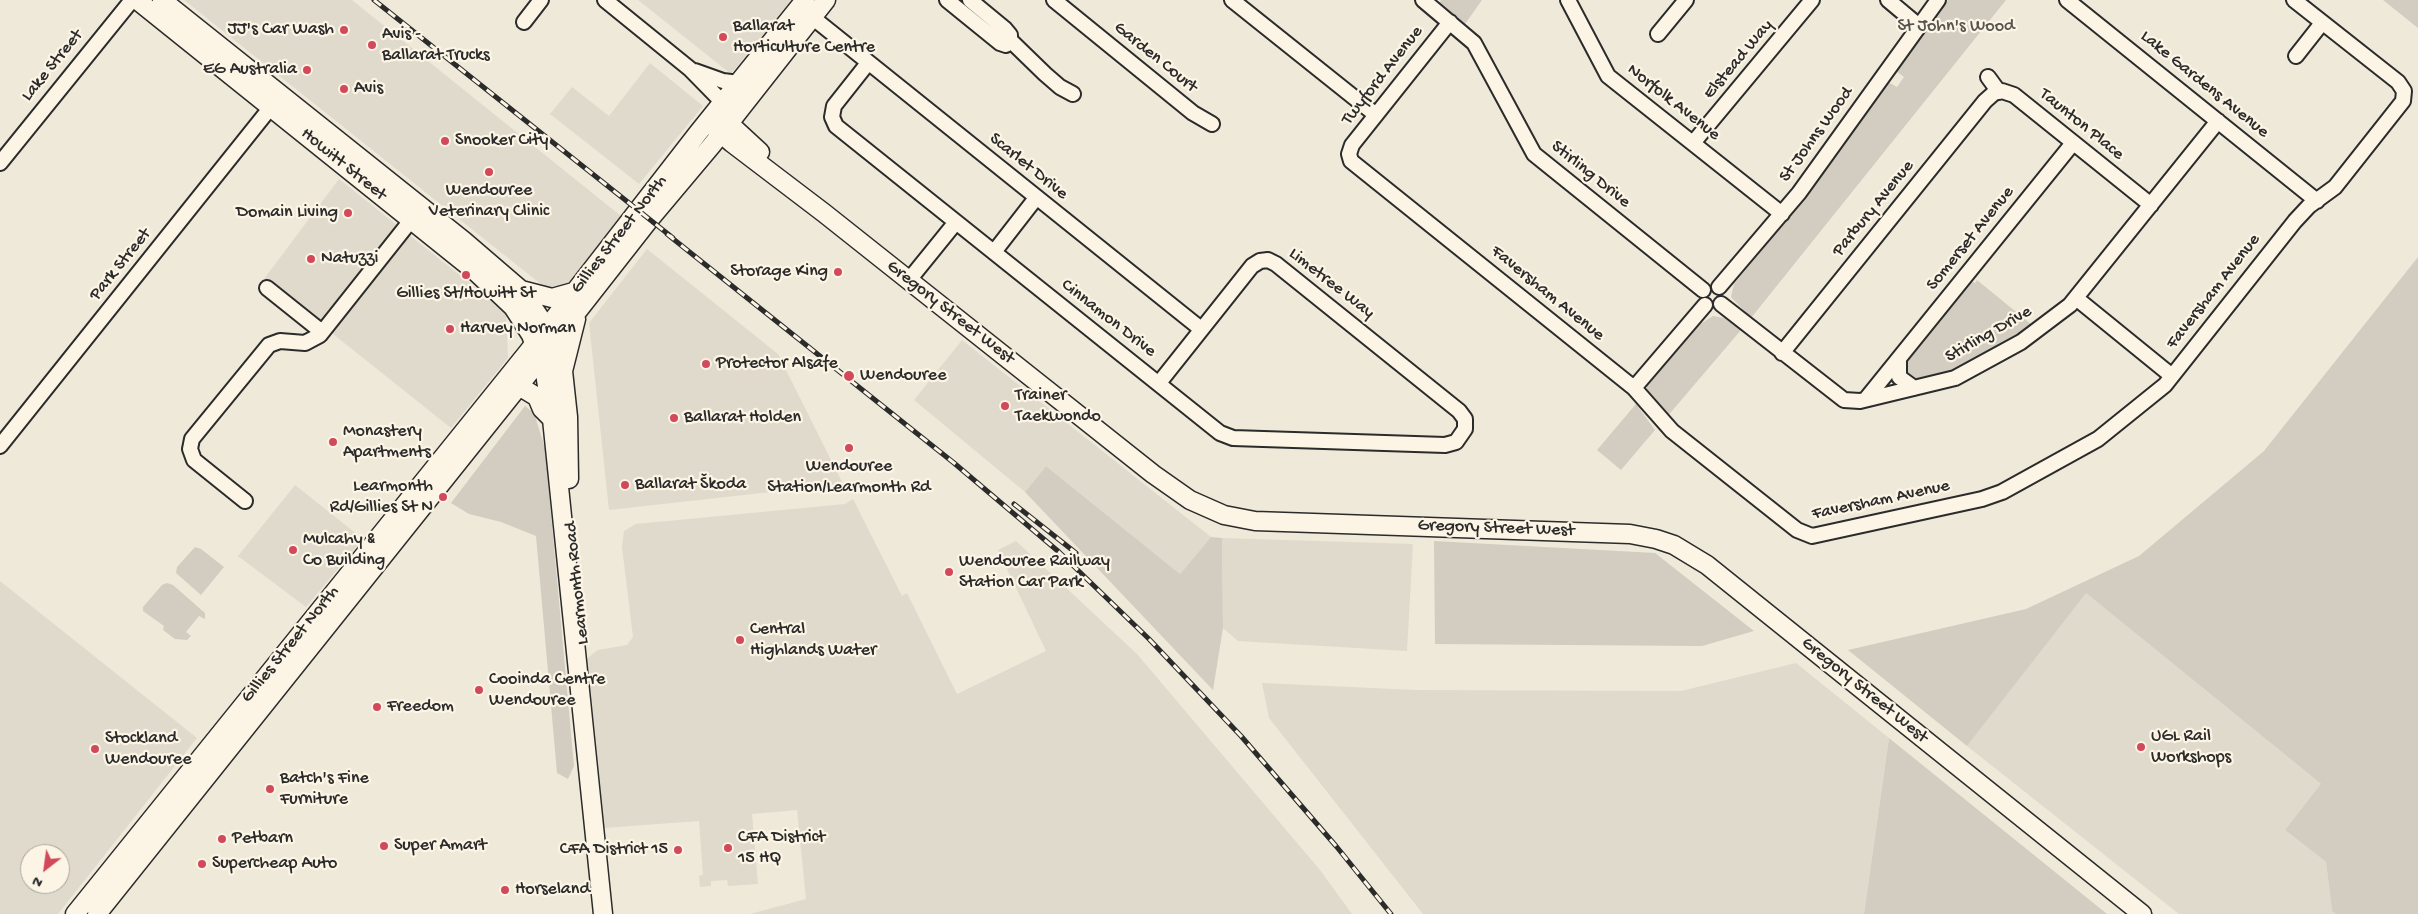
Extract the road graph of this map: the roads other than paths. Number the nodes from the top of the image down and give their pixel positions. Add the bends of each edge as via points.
1 (122, 0) edge
2 (132, 0) edge
3 (136, 0) edge
4 (162, 0) edge
5 (541, 0) edge
6 (605, 0) edge
7 (806, 0) edge
8 (826, 0) edge
9 (970, 0) edge
10 (1054, 0) edge
11 (1232, 0) edge
12 (1423, 0) edge
13 (1568, 0) edge
14 (1686, 0) edge
15 (1812, 0) edge
16 (1888, 0) edge
17 (1938, 0) edge
18 (2067, 0) edge
19 (2294, 0) edge
20 (956, 3) edge
21 (117, 16) junction
22 (812, 17) junction
23 (524, 22) dead end
24 (1450, 22) junction
25 (2322, 22) junction
26 (1002, 26) junction
27 (1920, 26) junction
28 (801, 31) junction
29 (831, 34) junction
30 (1658, 34) dead end
31 (993, 38) junction
32 (1010, 40) junction
33 (2296, 56) dead end
34 (868, 63) junction
35 (690, 69) junction
36 (1988, 77) dead end
37 (739, 83) junction
38 (1999, 92) junction
39 (1073, 94) dead end
40 (271, 107) junction
41 (1376, 115) junction
42 (722, 118) junction
43 (2218, 121) junction
44 (1212, 124) dead end
45 (312, 129) junction
46 (1693, 143) junction
47 (2073, 143) junction
48 (1349, 156) joint
49 (0, 163) edge
50 (1036, 198) junction
51 (2317, 201) junction
52 (2151, 205) junction
53 (417, 213) junction
54 (1782, 214) junction
55 (956, 222) junction
56 (994, 252) junction
57 (909, 280) junction
58 (1719, 287) junction
59 (267, 288) dead end
60 (521, 290) junction
61 (1703, 290) junction
62 (577, 291) junction
63 (2076, 298) junction
64 (1721, 304) junction
65 (1705, 305) junction
66 (577, 312) junction
67 (521, 319) junction
68 (1201, 330) junction
69 (322, 332) junction
70 (550, 336) junction
71 (538, 351) junction
72 (1782, 353) junction
73 (1899, 359) junction
74 (562, 371) junction
75 (2172, 376) junction
76 (515, 380) junction
77 (1159, 383) junction
78 (1634, 388) junction
79 (1914, 388) junction
80 (1866, 399) junction
81 (552, 419) junction
82 (1464, 432) joint
83 (0, 446) edge
84 (245, 501) dead end
85 (580, 639) junction
86 (208, 762) junction
87 (598, 819) junction
88 (75, 914) edge
89 (96, 914) edge
90 (603, 914) edge
91 (612, 914) edge
92 (2142, 914) edge

1 - 21 street, Lake Street
2 - 21 street, Lake Street
3 - 40 main road, Howitt Street
4 - 45 main road, Howitt Street
5 - 23 street
6 - 35 street
7 - 37 main road, Gillies Street North
8 - 22 main road, Gillies Street North
9 - 26 street
10 - 44 street, Garden Court via 1193,113
11 - 41 street
12 - 24 street, Stirling Drive
13 - 46 street, Norfolk Avenue via 1608,76
14 - 30 street
15 - 46 street, Elstead Way
16 - 27 street
17 - 27 street, St Johns Wood
18 - 43 street, Lake Gardens Avenue
19 - 25 street
20 - 31 street
21 - 49 street, Lake Street
22 - 28 main road, Gillies Street North
22 - 29 street, Scarlet Drive
24 - 41 street, Twyford Avenue
24 - 61 street, Stirling Drive via 1476,46 1534,154
25 - 33 street
25 - 51 street, Faversham Avenue via 2398,82 2404,96 2401,105 2338,184
26 - 31 street
26 - 32 street via 1009,33
27 - 54 street, St Johns Wood
28 - 29 street, Scarlet Drive via 817,29
28 - 42 main road, Gillies Street North
29 - 34 street, Scarlet Drive
31 - 32 street via 1004,45
32 - 39 street via 1054,82
34 - 50 street, Scarlet Drive
34 - 55 street, Cinnamon Drive via 834,106 832,117 835,124
35 - 37 street
35 - 42 street
36 - 38 street
37 - 42 main road, Gillies Street North
38 - 47 street, Taunton Place via 2014,95
38 - 72 street, Parbury Avenue via 1985,101
40 - 45 main road, Howitt Street
40 - 83 street, Park Street
41 - 48 street, Twyford Avenue via 1351,147
42 - 57 main road, Gregory Street West via 824,213
42 - 62 main road, Gillies Street North
42 - 66 main road, Gillies Street North via 649,220
43 - 51 street, Lake Gardens Avenue
43 - 52 street, Stirling Drive
45 - 53 main road, Howitt Street
46 - 54 street, Norfolk Avenue
47 - 52 street, Taunton Place
47 - 73 street, Somerset Avenue
48 - 78 street, Faversham Avenue via 1357,166
50 - 56 street
50 - 68 street, Scarlet Drive
51 - 75 street, Faversham Avenue via 2295,221
52 - 63 street, Stirling Drive
53 - 60 main road, Howitt Street
53 - 67 main road, Howitt Street via 504,297
53 - 69 street
54 - 58 street, St Johns Wood
55 - 56 street, Cinnamon Drive
55 - 57 street
56 - 77 street, Cinnamon Drive
57 - 92 main road, Gregory Street West via 1176,491 1199,506 1224,515 1255,522 1296,524 1630,534 1656,539 1684,550
58 - 61 street via 1712,285
58 - 64 street via 1724,297
59 - 69 street
60 - 62 main road via 552,298
60 - 70 main road, Howitt Street
61 - 65 street via 1701,300
62 - 70 main road, Gillies Street North
63 - 75 street
63 - 79 street, Stirling Drive via 2036,332 2001,354 1955,378
64 - 65 street via 1712,308
64 - 72 street, Stirling Drive
65 - 78 street
66 - 70 main road, Gillies Street North
66 - 74 main road
67 - 71 main road, Howitt Street
67 - 76 main road
68 - 77 street, Limetree Way
68 - 82 street, Limetree Way via 1254,265 1263,260 1272,262 1460,411
69 - 84 street via 307,343 280,341 269,345 192,440 190,452 194,460
70 - 71 main road, Gillies Street North
70 - 74 main road, Learmonth Road
71 - 76 main road, Gillies Street North
71 - 81 main road, Learmonth Road
72 - 80 street, Stirling Drive via 1842,400
73 - 79 street via 1899,377
73 - 80 street, Somerset Avenue
74 - 85 main road, Learmonth Road via 568,417 571,530
75 - 78 street, Faversham Avenue via 2098,440 2002,492 1812,536 1796,530 1672,431
76 - 81 main road via 536,397
76 - 86 main road, Gillies Street North
77 - 82 street, Cinnamon Drive via 1220,433 1233,438 1445,445 1456,442
79 - 80 street, Stirling Drive
81 - 85 main road, Learmonth Road
85 - 87 main road, Learmonth Road
86 - 88 main road, Gillies Street North
86 - 89 main road, Gillies Street North
87 - 90 main road, Learmonth Road
87 - 91 main road, Learmonth Road

